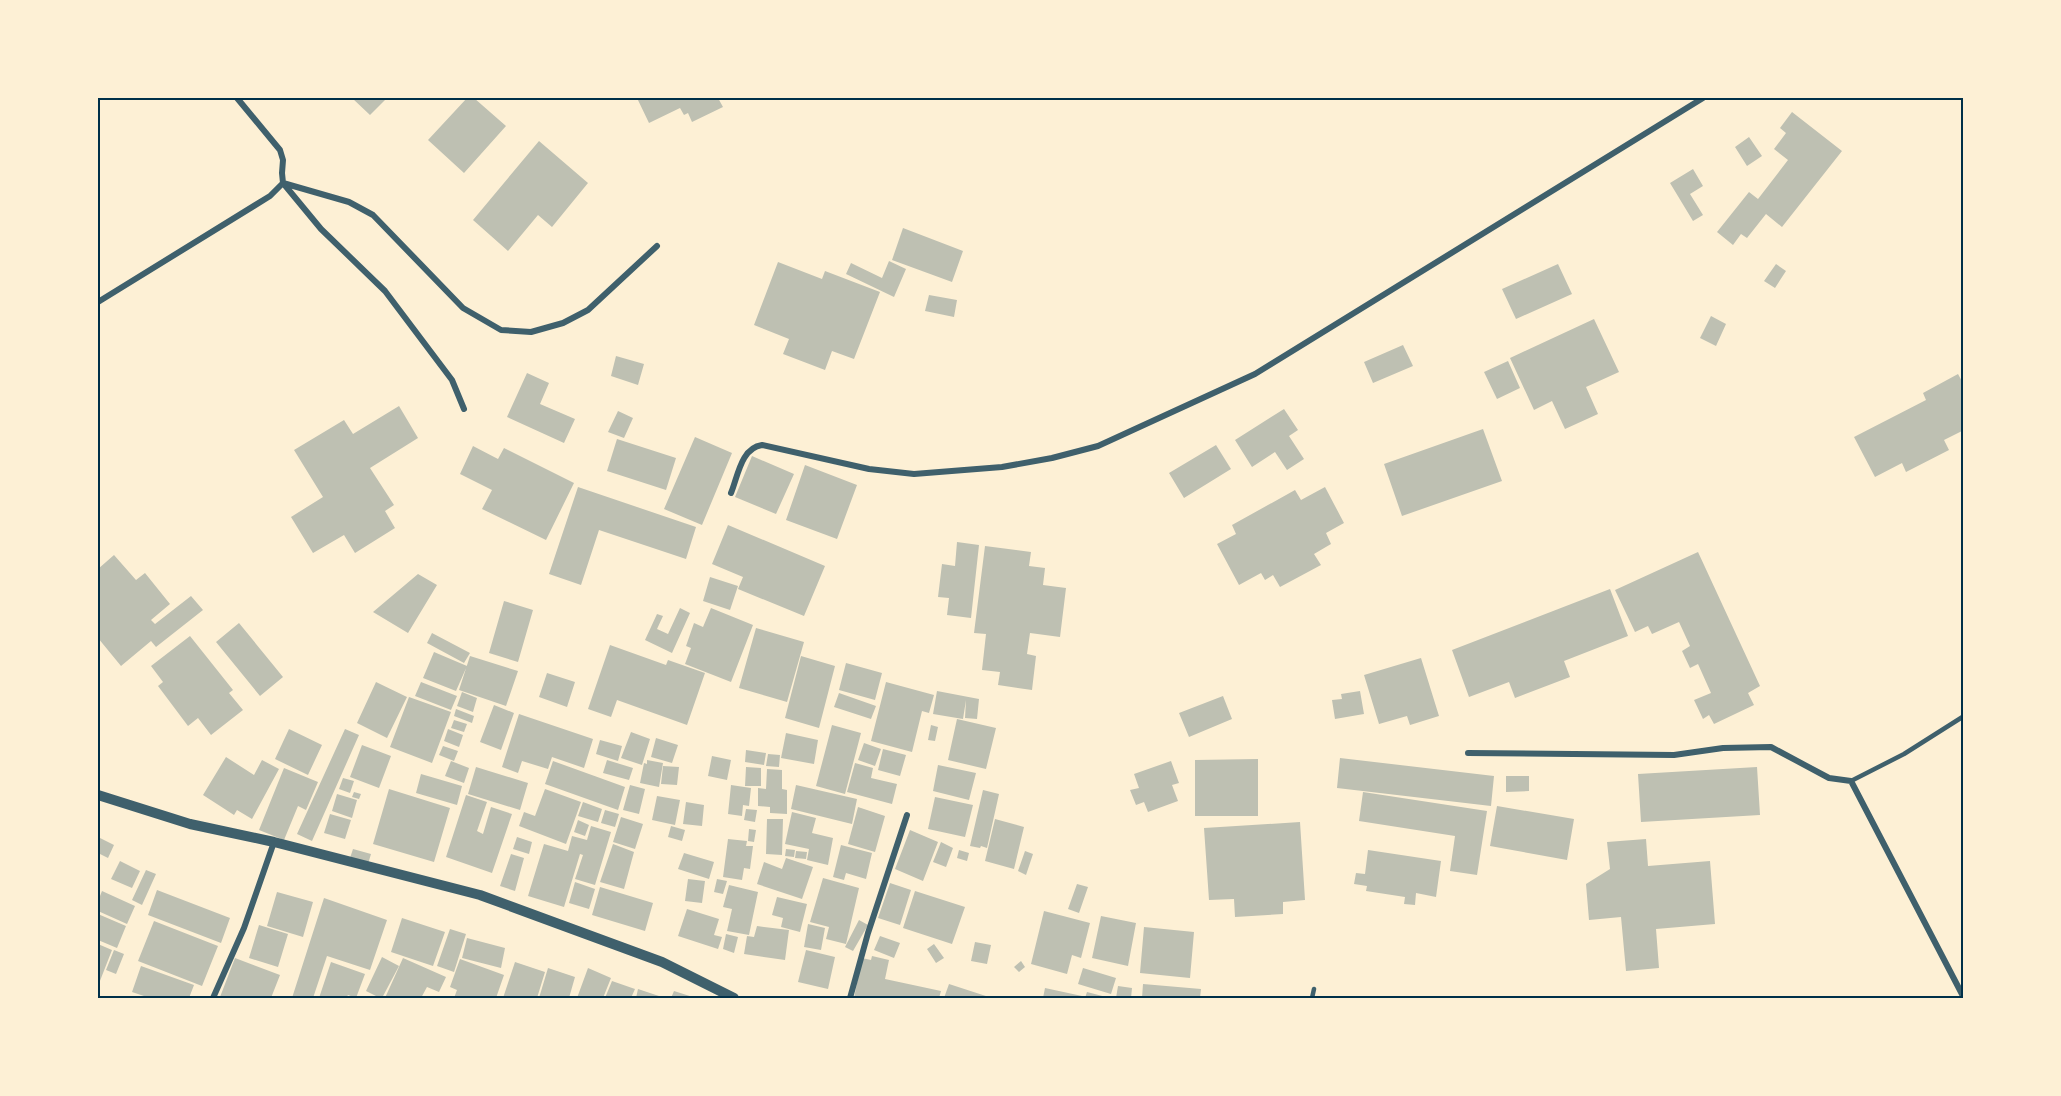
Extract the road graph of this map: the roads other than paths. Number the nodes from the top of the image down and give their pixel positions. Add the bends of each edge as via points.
1 (237, 98) edge
2 (1703, 98) edge
3 (283, 183) junction
4 (657, 246) dead end
5 (98, 302) edge
6 (464, 409) dead end
7 (731, 493) dead end
8 (1964, 716) edge
9 (1468, 753) dead end
10 (1851, 781) junction
11 (98, 795) edge
12 (907, 815) dead end
13 (274, 842) junction
14 (1314, 990) dead end
15 (1964, 998) edge
16 (213, 999) edge
17 (734, 999) edge
18 (850, 999) edge
19 (1312, 999) edge

1 - 3 street via 280,150
2 - 7 street via 1255,374 1098,446 1002,467 914,474 753,446
3 - 4 street via 349,201 373,215 463,308 501,330 531,332 563,323 588,310
3 - 5 street via 270,195
3 - 6 street via 321,229 384,291 452,380
8 - 10 lane via 1904,754
9 - 10 street via 1674,755 1770,747 1829,778
10 - 15 street
11 - 13 street via 190,824
12 - 18 street
13 - 16 street via 244,928
13 - 17 street via 480,895 662,962
14 - 19 lane

